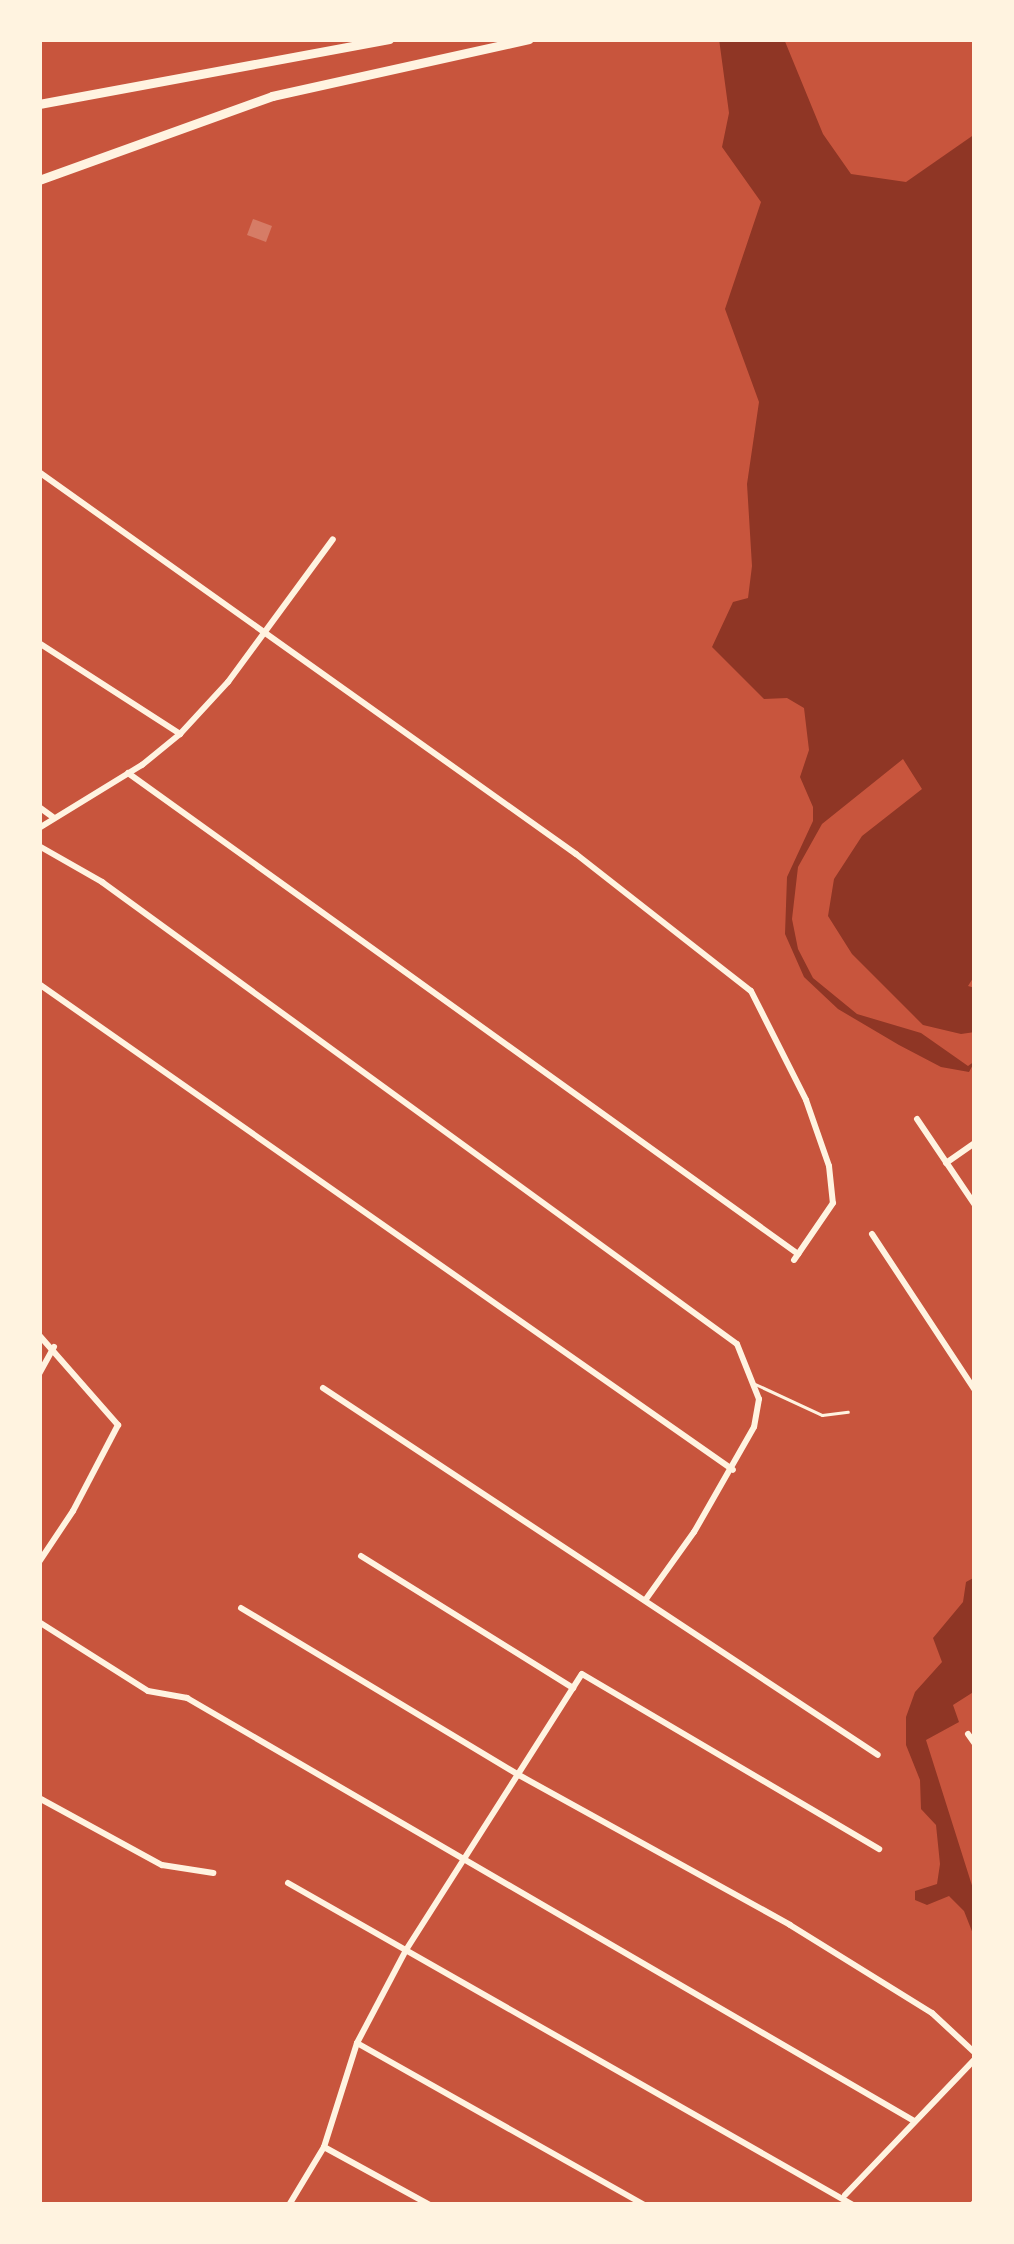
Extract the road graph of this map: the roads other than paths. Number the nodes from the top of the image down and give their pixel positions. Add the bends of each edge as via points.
1 (389, 39) edge
2 (530, 39) edge
3 (39, 104) edge
4 (39, 181) edge
5 (39, 472) edge
6 (333, 539) dead end
7 (264, 630) junction
8 (39, 643) edge
9 (180, 734) junction
10 (128, 772) junction
11 (39, 807) edge
12 (53, 817) junction
13 (39, 828) edge
14 (39, 846) edge
15 (39, 984) edge
16 (917, 1119) dead end
17 (975, 1143) edge
18 (946, 1163) junction
19 (975, 1205) edge
20 (872, 1234) dead end
21 (39, 1336) edge
22 (54, 1347) junction
23 (39, 1374) edge
24 (753, 1383) junction
25 (323, 1388) dead end
26 (975, 1390) edge
27 (848, 1412) dead end
28 (733, 1470) junction
29 (362, 1556) dead end
30 (39, 1562) edge
31 (646, 1599) junction
32 (241, 1608) dead end
33 (39, 1622) edge
34 (573, 1688) junction
35 (968, 1735) dead end
36 (975, 1744) edge
37 (878, 1755) dead end
38 (517, 1774) junction
39 (39, 1798) edge
40 (879, 1849) dead end
41 (460, 1859) junction
42 (213, 1873) dead end
43 (288, 1883) dead end
44 (406, 1950) junction
45 (357, 2043) junction
46 (975, 2056) edge
47 (914, 2121) junction
48 (323, 2147) junction
49 (844, 2197) junction
50 (289, 2205) edge
51 (430, 2205) edge
52 (645, 2205) edge
53 (854, 2205) edge

1 - 3 main road
2 - 4 main road via 272,96
5 - 7 street
6 - 7 street
7 - 9 street
7 - 10 street via 752,991 829,1166 833,1203 796,1257
8 - 9 street
9 - 10 street
10 - 12 street
11 - 12 street
12 - 13 street
14 - 24 street via 102,882 736,1345
15 - 28 street
16 - 18 street
17 - 18 street
18 - 19 street
20 - 26 street
21 - 22 street
22 - 23 street
22 - 30 street via 118,1425
24 - 27 lane via 822,1415
24 - 28 street via 760,1412
25 - 31 street
28 - 31 street
29 - 34 street
31 - 37 street
32 - 38 street
33 - 41 street via 148,1690 187,1698
34 - 38 street
34 - 40 street via 582,1675
35 - 36 street
38 - 41 street
38 - 46 street via 790,1925 932,2014
39 - 42 street via 162,1865
41 - 44 street
41 - 47 street
43 - 44 street
44 - 45 street
44 - 49 street
45 - 48 street
45 - 52 street
46 - 47 street
47 - 49 street
48 - 50 street
48 - 51 street
49 - 53 street

